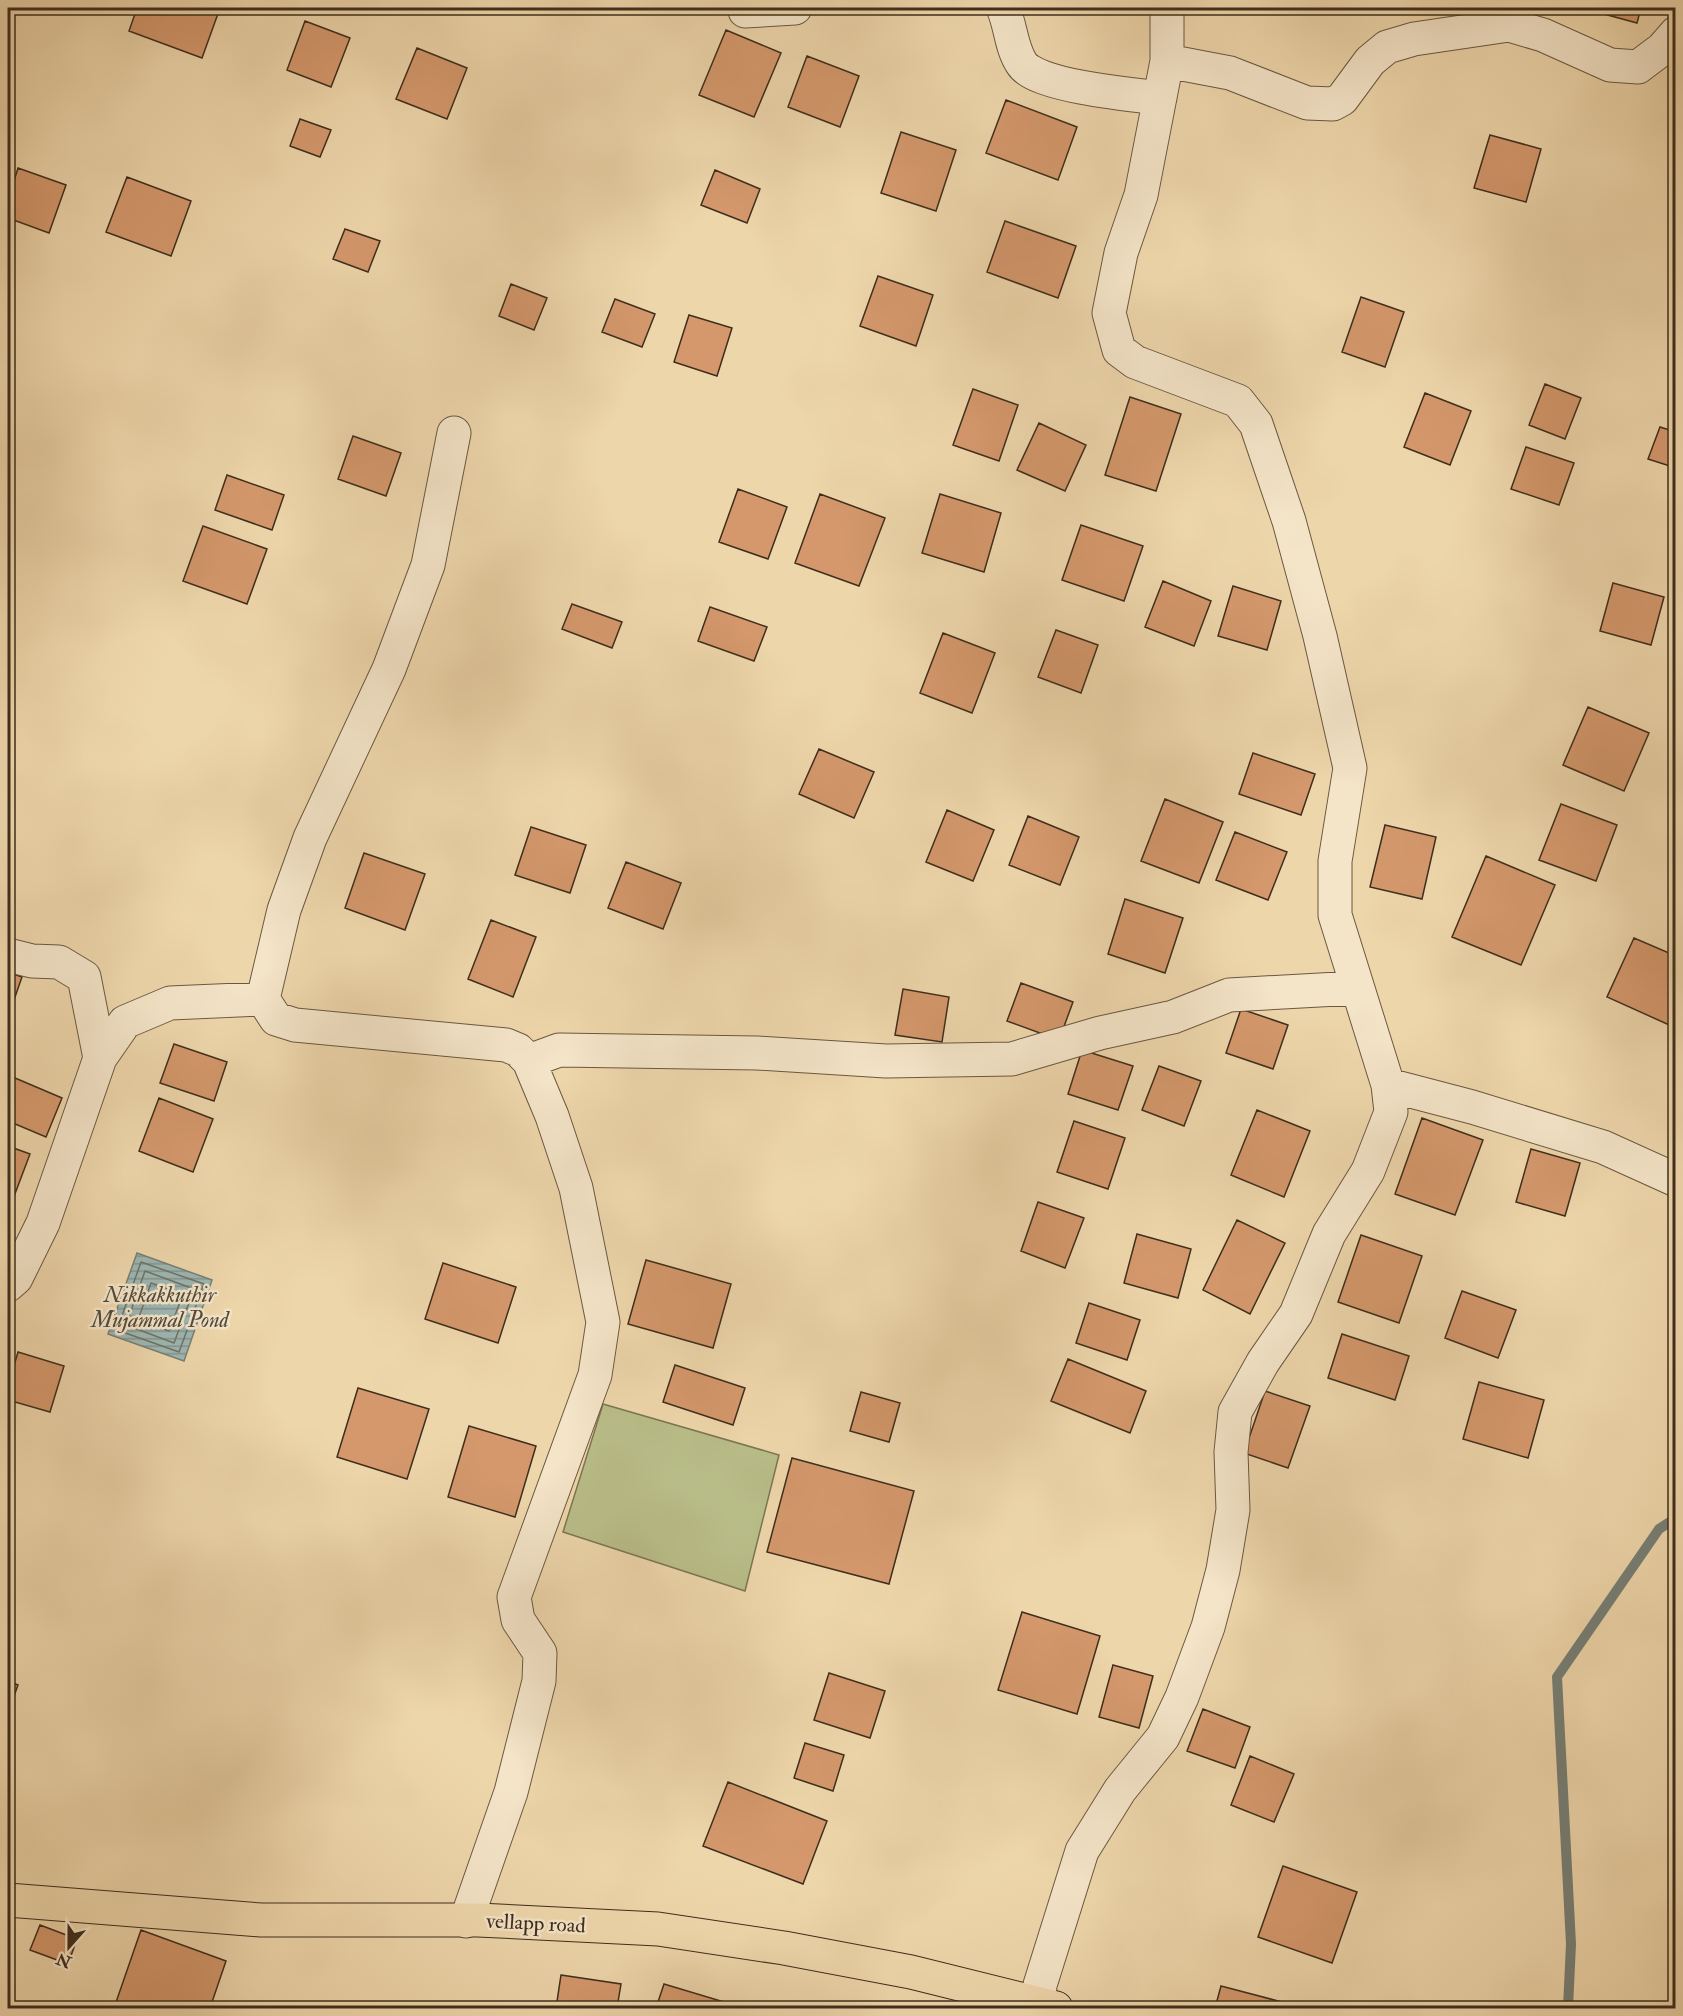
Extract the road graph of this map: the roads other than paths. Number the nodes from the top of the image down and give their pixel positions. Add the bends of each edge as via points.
1 (795, 8) edge
2 (1003, 8) edge
3 (1167, 8) edge
4 (746, 11) dead end
5 (1676, 33) edge
6 (1167, 61) junction
7 (1160, 98) junction
8 (454, 433) dead end
9 (8, 955) edge
10 (1356, 988) junction
11 (263, 999) junction
12 (100, 1058) junction
13 (529, 1061) junction
14 (1388, 1085) junction
15 (1676, 1180) edge
16 (8, 1285) edge
17 (8, 1900) edge
18 (466, 1921) junction
19 (1048, 2006) edge

1 - 4 street
2 - 7 street via 1023,67 1044,78
3 - 6 street
5 - 6 street via 1638,67 1610,65 1543,35 1509,25 1414,39 1388,47 1370,61 1342,99 1333,104 1307,103 1230,73
6 - 7 street
7 - 10 street via 1141,195 1121,253 1109,313 1119,350 1135,362 1238,401 1256,424 1289,521 1350,768 1335,861 1335,915
8 - 11 street via 428,565 388,669 310,838 284,910
9 - 12 street via 58,962 84,977
10 - 13 street via 1228,995 1173,1017 1012,1059 886,1061 757,1053 559,1050
10 - 14 street
11 - 12 street via 170,1003 125,1022
11 - 13 street via 276,1020 295,1025 506,1045
12 - 16 street via 43,1223 16,1278
13 - 18 street via 576,1188 603,1322 596,1375 514,1597 518,1620 540,1653 539,1681 511,1792
14 - 15 street via 1603,1147
14 - 19 street via 1391,1112 1368,1171 1329,1233 1296,1314 1235,1412 1231,1452 1233,1509 1208,1627 1163,1737 1120,1790 1082,1851 1040,1985
17 - 18 main road, vellapp road via 261,1920
18 - 19 main road, vellapp road via 658,1929 911,1972

